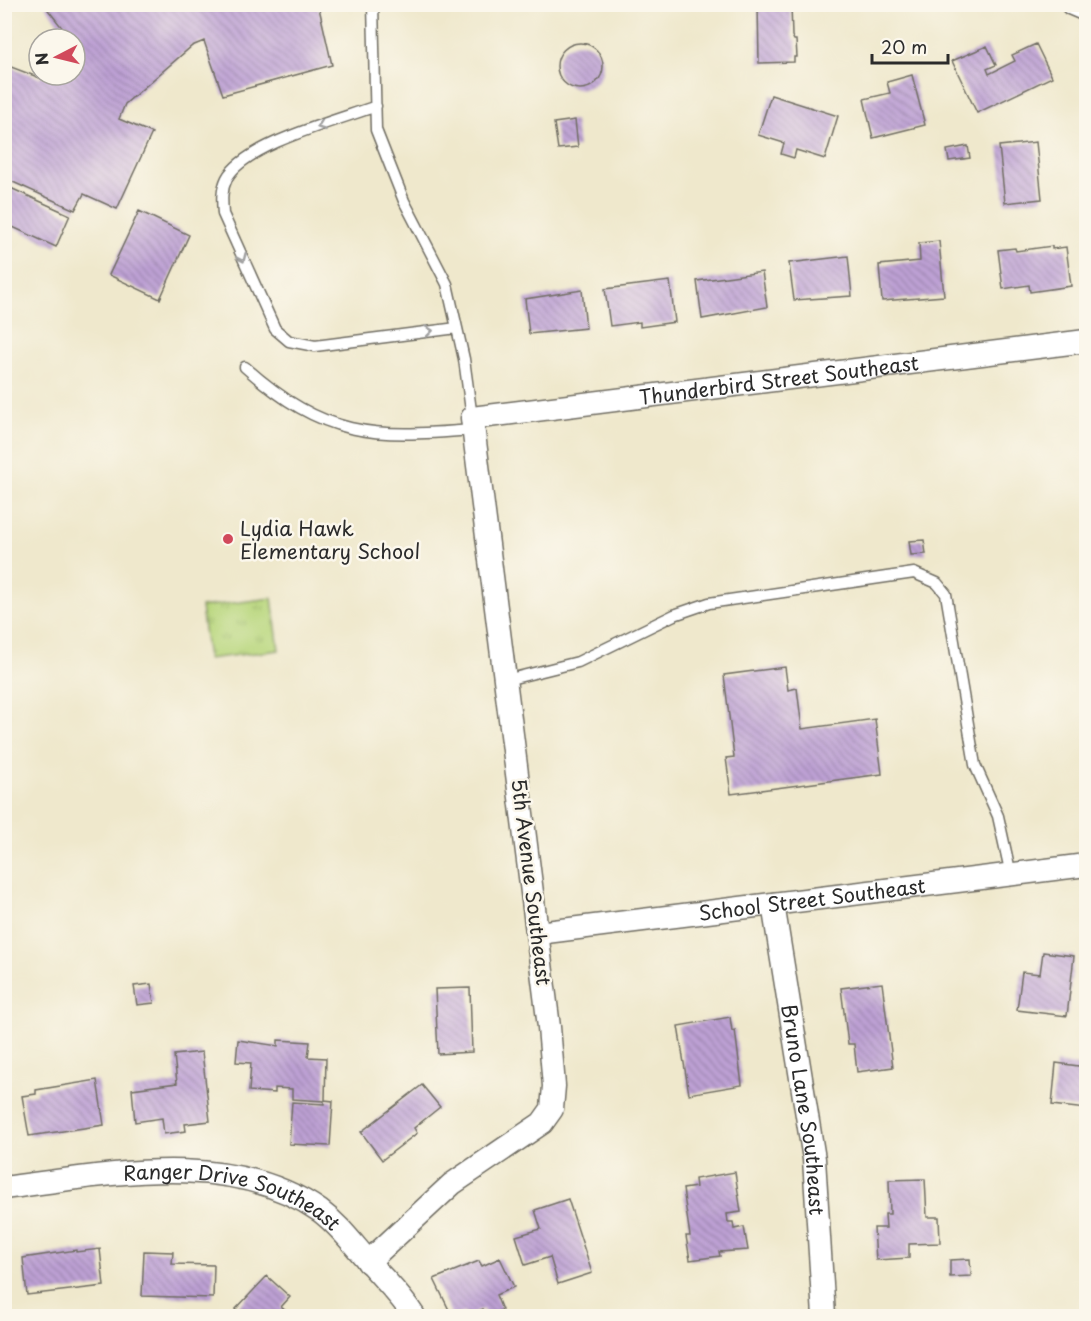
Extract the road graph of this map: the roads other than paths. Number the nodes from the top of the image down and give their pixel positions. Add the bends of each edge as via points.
1 (373, 4) edge
2 (1072, 4) edge
3 (1086, 10) edge
4 (376, 106) junction
5 (457, 328) junction
6 (1086, 341) edge
7 (245, 367) dead end
8 (472, 424) junction
9 (506, 680) junction
10 (1086, 865) edge
11 (1011, 875) junction
12 (773, 904) junction
13 (538, 933) junction
14 (4, 1188) edge
15 (368, 1262) junction
16 (414, 1317) edge
17 (824, 1317) edge

1 - 4 lane
2 - 3 street
4 - 5 lane via 376,130 404,201 447,284
4 -> 5 lane via 261,148 241,160 228,177 221,196 223,214 275,328 288,341 315,346
5 - 8 lane
6 - 8 street, Thunderbird Street Southeast
7 - 8 lane via 301,410 334,425 374,434 411,435
8 - 9 street, 5th Avenue Southeast
9 - 11 lane via 578,662 674,615 709,603 914,573 937,583 946,594 975,765 998,816
9 - 13 street, 5th Avenue Southeast
10 - 11 street, School Street Southeast
11 - 12 street, School Street Southeast
12 - 13 street, School Street Southeast
12 - 17 street, Bruno Lane Southeast via 814,1159
13 - 15 street, 5th Avenue Southeast via 554,1086 552,1109 542,1123 452,1184
14 - 15 street, Ranger Drive Southeast via 129,1172 202,1172 240,1179 296,1197 321,1212 347,1235
15 - 16 street, Ranger Drive Southeast via 397,1290

